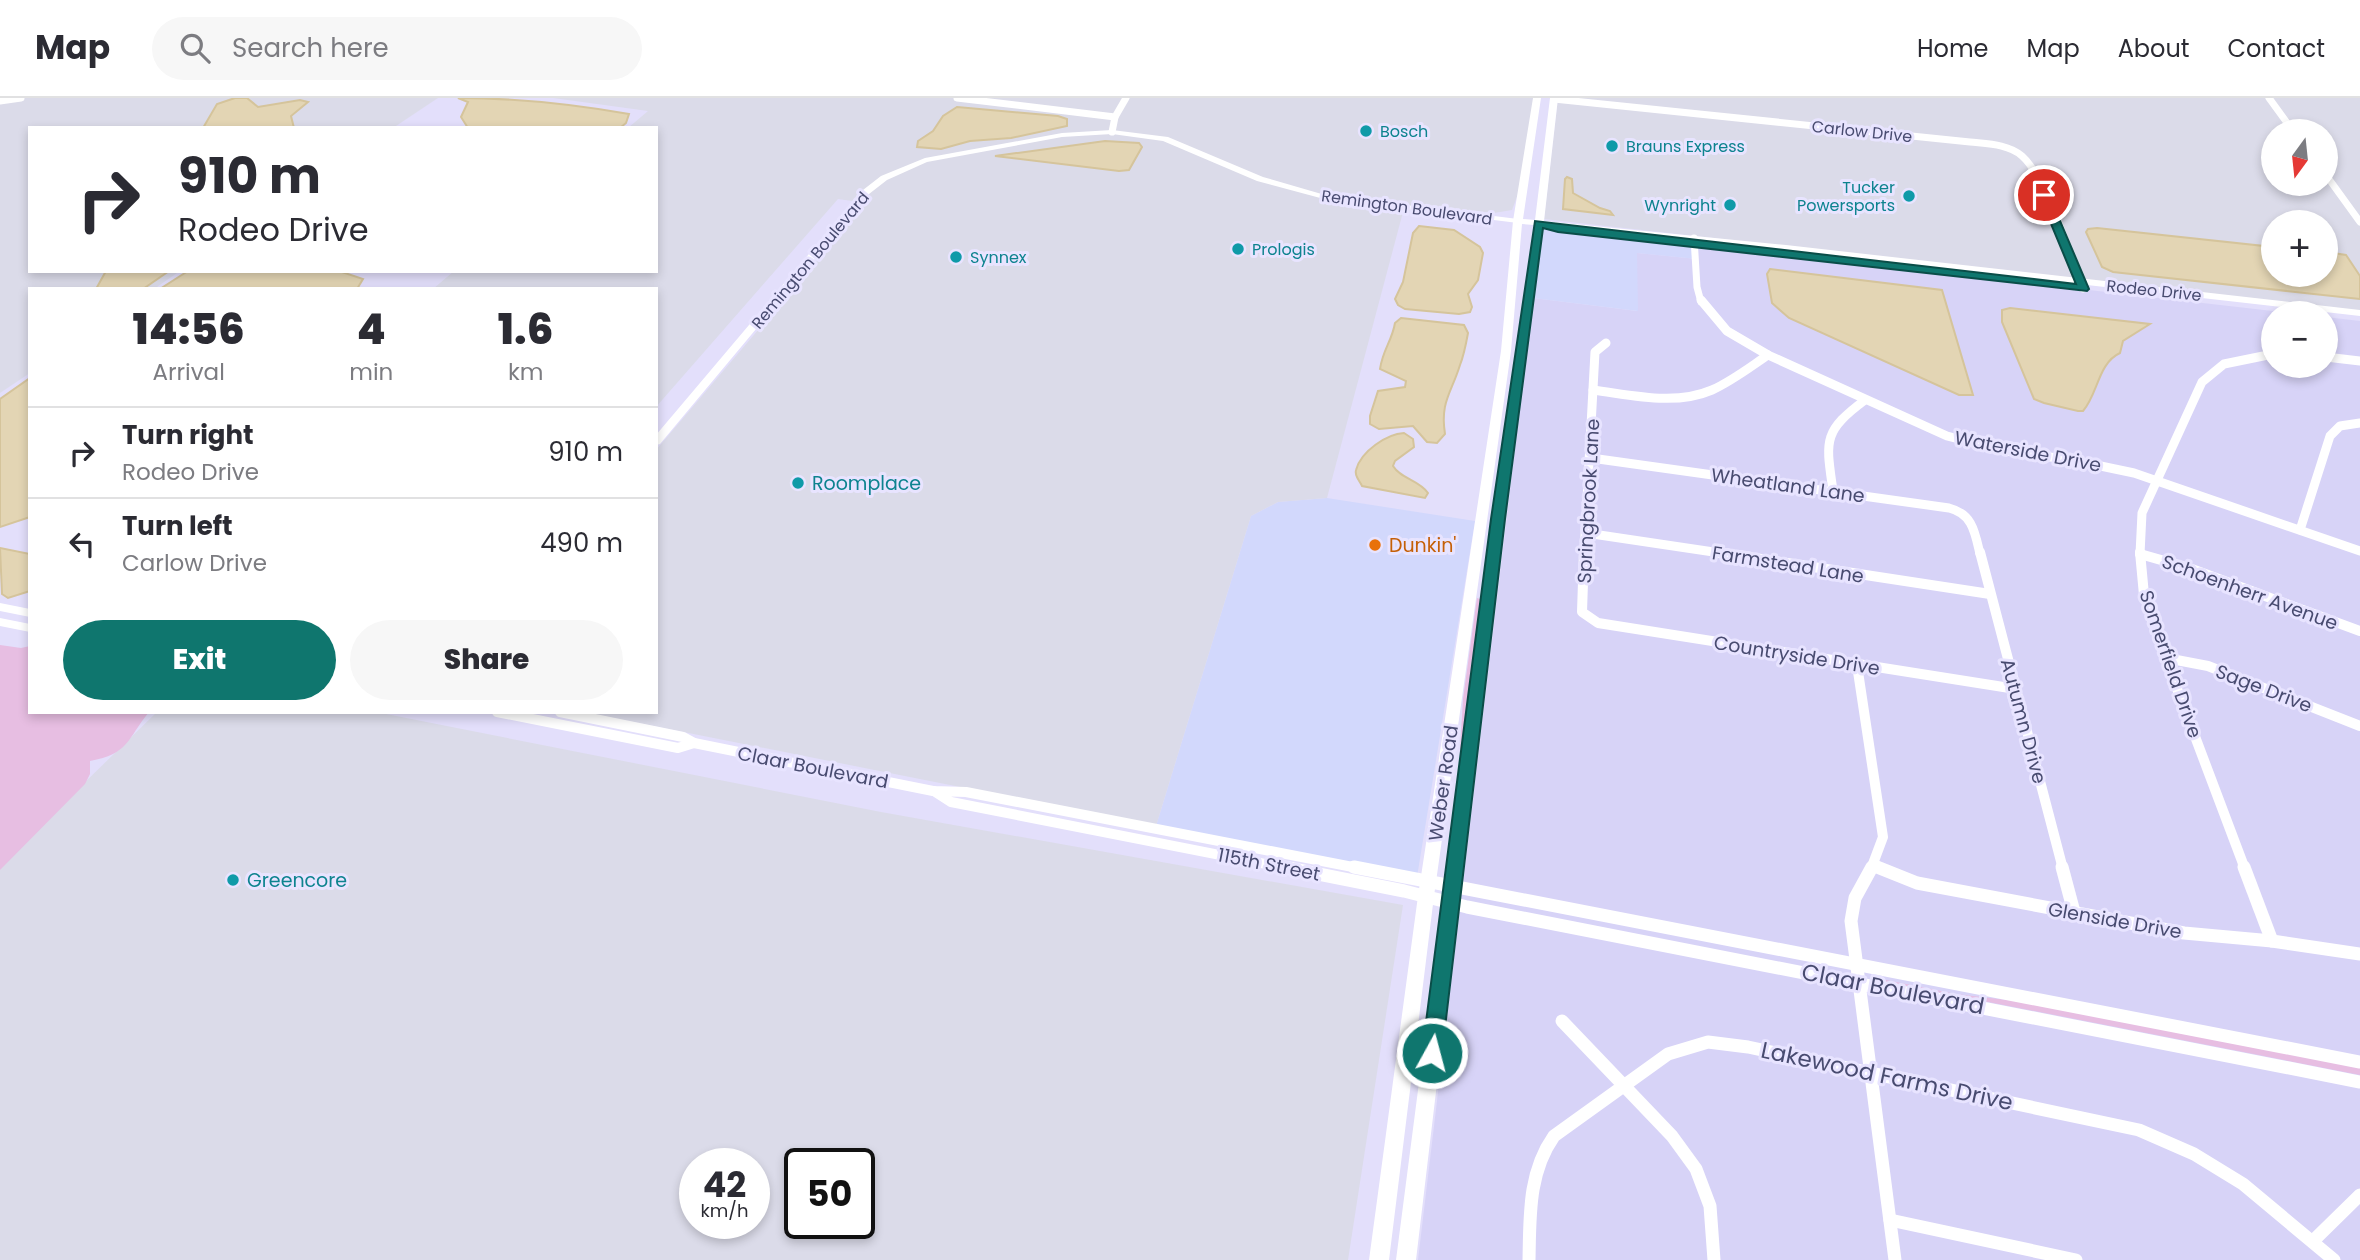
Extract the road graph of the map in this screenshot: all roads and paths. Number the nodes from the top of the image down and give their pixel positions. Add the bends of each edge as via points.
1 (22, 98) edge
2 (957, 98) edge
3 (1126, 98) edge
4 (1537, 98) edge
5 (2269, 98) edge
6 (1554, 99) edge
7 (0, 101) edge
8 (1115, 117) junction
9 (2284, 119) edge
10 (1112, 132) junction
11 (2338, 192) edge
12 (1518, 221) junction
13 (2360, 222) edge
14 (1539, 223) junction
15 (1694, 241) junction
16 (2082, 285) junction
17 (2261, 308) edge
18 (2360, 313) edge
19 (2338, 317) edge
20 (2360, 320) edge
21 (1606, 343) dead end
22 (1768, 355) junction
23 (2261, 356) edge
24 (2338, 358) edge
25 (2360, 361) edge
26 (1593, 390) junction
27 (1865, 400) junction
28 (2360, 423) edge
29 (658, 440) edge
30 (1591, 458) junction
31 (2158, 480) junction
32 (1833, 491) junction
33 (1974, 530) joint
34 (2300, 530) junction
35 (1587, 533) junction
36 (2360, 551) edge
37 (2140, 554) junction
38 (1990, 594) junction
39 (0, 607) edge
40 (1582, 612) joint
41 (28, 613) edge
42 (0, 622) edge
43 (28, 628) edge
44 (2360, 631) edge
45 (2166, 658) junction
46 (1857, 664) junction
47 (2016, 689) junction
48 (507, 714) edge
49 (570, 714) edge
50 (2360, 726) edge
51 (694, 743) junction
52 (1114, 827) joint
53 (1874, 866) junction
54 (1427, 889) junction
55 (1450, 894) junction
56 (2074, 912) junction
57 (1676, 929) junction
58 (2272, 941) junction
59 (1678, 947) junction
60 (2360, 954) edge
61 (1857, 964) junction
62 (1860, 982) junction
63 (1562, 1021) dead end
64 (2360, 1062) edge
65 (1870, 1071) junction
66 (2360, 1082) edge
67 (1625, 1085) junction
68 (2360, 1195) edge
69 (1890, 1220) junction
70 (2313, 1241) junction
71 (1379, 1260) edge
72 (1406, 1260) edge
73 (1528, 1260) edge
74 (1714, 1260) edge
75 (1895, 1260) edge
76 (2076, 1260) edge
77 (2334, 1260) edge

1 - 7 street
2 - 8 street
3 - 8 street
4 - 12 main road, Weber Road
5 - 9 street
6 - 14 main road, Weber Road
6 - 16 street, Carlow Drive via 1966,141 2010,150 2023,156 2036,176
8 - 10 street
10 - 12 street, Remington Boulevard via 1165,139 1260,179 1324,197
10 - 29 street, Remington Boulevard via 1062,135 951,154 884,178 866,192
11 - 13 street
12 - 14 main road, Remington Boulevard
12 - 54 main road, Weber Road via 1506,352
14 - 15 main road, Rodeo Drive via 1558,229
14 - 55 main road, Weber Road
15 - 16 main road, Rodeo Drive
15 - 22 street, Waterside Drive via 1702,304 1727,331
16 - 17 main road, Rodeo Drive
16 - 18 main road, Rodeo Drive
19 - 20 main road
21 - 26 street, Springbrook Lane via 1595,352
22 - 26 street via 1702,393 1655,397
22 - 27 street, Waterside Drive
23 - 31 street, Somerfield Drive via 2236,360 2206,376
24 - 25 street
26 - 30 street, Springbrook Lane
27 - 31 street, Waterside Drive via 1979,445
27 - 32 street via 1836,422 1828,436
28 - 34 street via 2340,426 2330,436
30 - 32 street, Wheatland Lane
30 - 35 street, Springbrook Lane
31 - 34 street, Waterside Drive
31 - 37 street, Somerfield Drive via 2142,513
32 - 33 street, Wheatland Lane via 1966,512
33 - 38 street, Autumn Drive
34 - 36 street, Waterside Drive
35 - 38 street, Farmstead Lane
35 - 40 street, Springbrook Lane
37 - 44 street, Schoenherr Avenue
37 - 45 street, Somerfield Drive via 2144,595
38 - 47 street, Autumn Drive
39 - 41 street
40 - 46 street, Countryside Drive via 1598,623
42 - 43 street
45 - 50 street, Sage Drive via 2208,666
45 - 58 street, Somerfield Drive
46 - 47 street, Countryside Drive
46 - 53 street via 1884,837
47 - 56 street, Autumn Drive
48 - 51 street, Claar Boulevard via 678,748
49 - 51 street, Claar Boulevard via 684,737
51 - 52 street, Claar Boulevard via 933,791 951,802
52 - 54 street, 115th Street
53 - 56 street, Glenside Drive via 1917,883
53 - 61 street via 1851,908
54 - 55 street, Claar Boulevard
54 - 71 main road, Weber Road
55 - 57 street, Claar Boulevard
55 - 59 street, Claar Boulevard
55 - 72 main road, Weber Road
56 - 58 street, Glenside Drive via 2184,933
57 - 59 street
57 - 61 street, Claar Boulevard
58 - 60 street, Glenside Drive
59 - 62 street, Claar Boulevard
61 - 62 street
61 - 64 street, Claar Boulevard
62 - 65 street
62 - 66 street, Claar Boulevard
63 - 67 street
65 - 67 street, Lakewood Farms Drive via 1708,1042 1668,1054
65 - 69 street
65 - 70 street, Lakewood Farms Drive via 2156,1136 2226,1171
67 - 73 street, Lakewood Farms Drive via 1542,1149 1533,1188
67 - 74 street via 1694,1162 1711,1204
68 - 70 street
69 - 75 street
69 - 76 street
70 - 77 street, Lakewood Farms Drive

